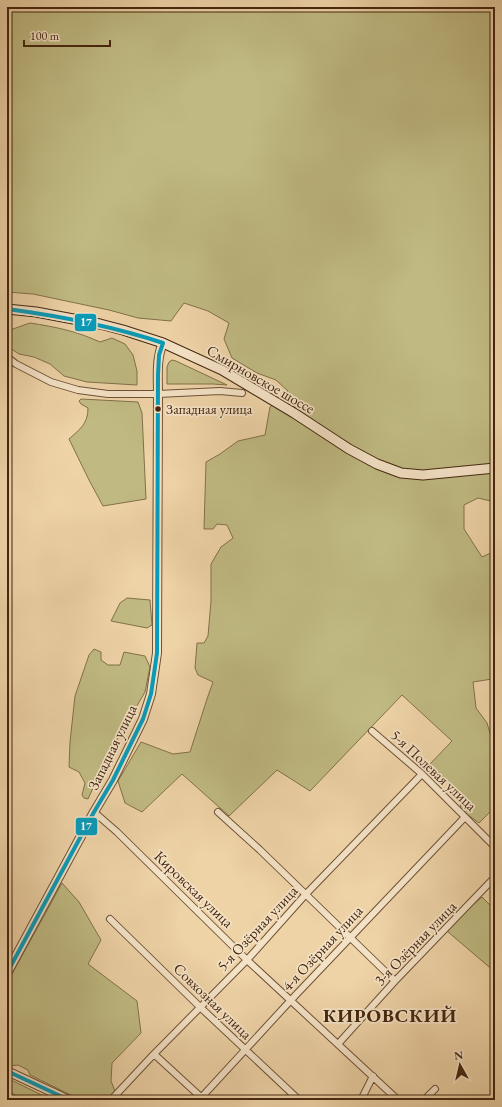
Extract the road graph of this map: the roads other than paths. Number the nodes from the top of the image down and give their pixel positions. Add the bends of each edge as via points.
1 (7, 309) edge
2 (163, 343) junction
3 (7, 358) edge
4 (242, 393) dead end
5 (158, 394) junction
6 (495, 468) edge
7 (372, 731) dead end
8 (422, 774) junction
9 (94, 812) junction
10 (218, 812) dead end
11 (465, 817) junction
12 (495, 846) edge
13 (495, 877) edge
14 (306, 894) junction
15 (110, 919) dead end
16 (350, 937) junction
17 (247, 960) junction
18 (7, 973) edge
19 (395, 981) junction
20 (291, 1000) junction
21 (200, 1007) junction
22 (338, 1044) junction
23 (245, 1049) junction
24 (154, 1054) junction
25 (7, 1071) edge
26 (373, 1076) junction
27 (435, 1089) dead end
28 (202, 1099) edge
29 (68, 1100) edge
30 (111, 1100) edge
31 (299, 1100) edge
32 (361, 1100) edge
33 (398, 1100) edge
34 (424, 1100) edge

1 - 2 main road, Смирновское шоссе via 100,324
2 - 5 street, Западная улица via 159,356
2 - 6 main road, Смирновское шоссе via 245,383 377,464 401,473 423,475
3 - 5 street, Смирновское шоссе via 51,382 77,390 108,394
4 - 5 street, Смирновское шоссе via 220,391
5 - 9 street, Западная улица via 157,653 154,681 143,719
7 - 8 street, 5-я Полевая улица
8 - 11 street, 5-я Полевая улица
8 - 14 street, 5-я Озёрная улица
9 - 17 street, Кировская улица
9 - 18 street, Западная улица
10 - 14 street
11 - 12 street, 5-я Полевая улица
11 - 16 street, 4-я Озёрная улица
13 - 19 street, 3-я Озёрная улица
14 - 16 street
14 - 17 street, 5-я Озёрная улица
15 - 21 street, Совхозная улица
16 - 19 street
16 - 20 street, 4-я Озёрная улица
17 - 20 street, Кировская улица
17 - 21 street, 5-я Озёрная улица
19 - 22 street, 3-я Озёрная улица
20 - 22 street, Кировская улица
20 - 23 street, 4-я Озёрная улица
21 - 23 street, Совхозная улица
21 - 24 street, 5-я Озёрная улица
22 - 26 street, Кировская улица
23 - 28 street, 4-я Озёрная улица
23 - 31 street, Совхозная улица
24 - 28 street
24 - 30 street, 5-я Озёрная улица
25 - 29 street
26 - 32 street
26 - 33 street, Кировская улица
27 - 34 street

